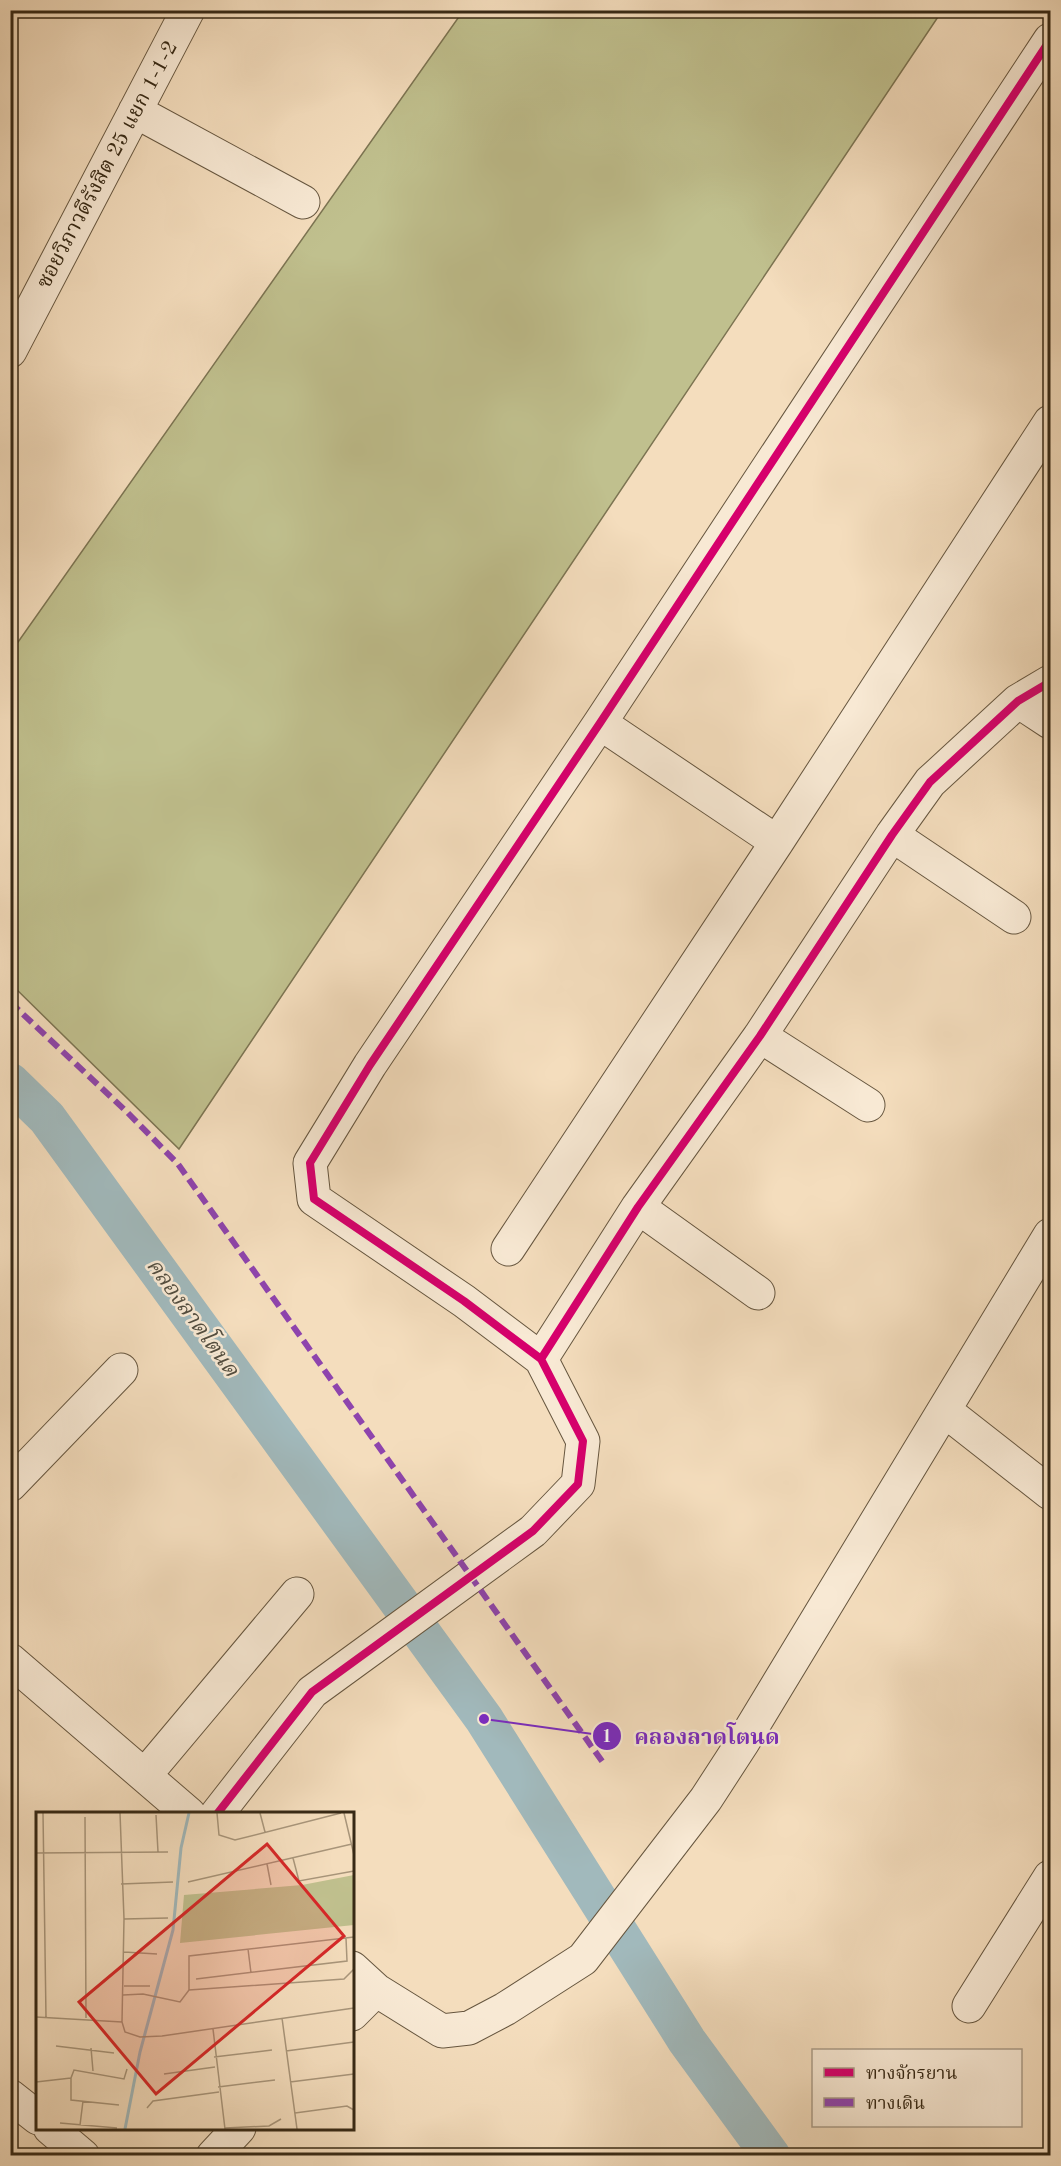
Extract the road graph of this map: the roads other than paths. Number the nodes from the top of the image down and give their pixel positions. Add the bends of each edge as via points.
1 (188, 10) edge
2 (1050, 40) edge
3 (135, 111) junction
4 (303, 202) dead end
5 (10, 351) edge
6 (1050, 422) edge
7 (1050, 682) edge
8 (1018, 701) junction
9 (1050, 722) edge
10 (600, 723) junction
11 (892, 835) junction
12 (777, 842) junction
13 (1014, 917) dead end
14 (760, 1036) junction
15 (868, 1105) dead end
16 (638, 1207) junction
17 (1050, 1235) edge
18 (508, 1249) dead end
19 (759, 1293) dead end
20 (541, 1359) junction
21 (121, 1370) dead end
22 (944, 1410) junction
23 (10, 1485) edge
24 (1050, 1493) edge
25 (297, 1594) dead end
26 (10, 1660) edge
27 (145, 1775) junction
28 (187, 1812) edge
29 (219, 1812) edge
30 (1050, 1877) edge
31 (354, 1970) edge
32 (376, 1990) junction
33 (969, 2006) dead end
34 (354, 2012) edge
35 (10, 2096) edge
36 (36, 2116) edge
37 (52, 2130) edge
38 (237, 2130) edge
39 (83, 2156) edge
40 (213, 2156) edge

1 - 3 street, ซอยวิภาวดีรังสิต 25 แยก 1-1-2
2 - 10 street
3 - 4 street
3 - 5 street, ซอยวิภาวดีรังสิต 25 แยก 1-1-2
6 - 12 street
7 - 8 street
8 - 9 street
8 - 11 street via 930,782
10 - 12 street
10 - 20 street via 370,1065 310,1163 314,1199 464,1301
11 - 13 street
11 - 14 street
12 - 18 street
14 - 15 street
14 - 16 street
16 - 19 street
16 - 20 street
17 - 22 street
20 - 29 street via 583,1441 578,1484 533,1531 312,1692
21 - 23 street
22 - 24 street
22 - 32 street via 706,1799 583,1959 469,2028 442,2031
25 - 27 street
26 - 27 street
27 - 28 street
30 - 33 street
31 - 32 street
32 - 34 street
35 - 36 street
37 - 39 street
38 - 40 street

